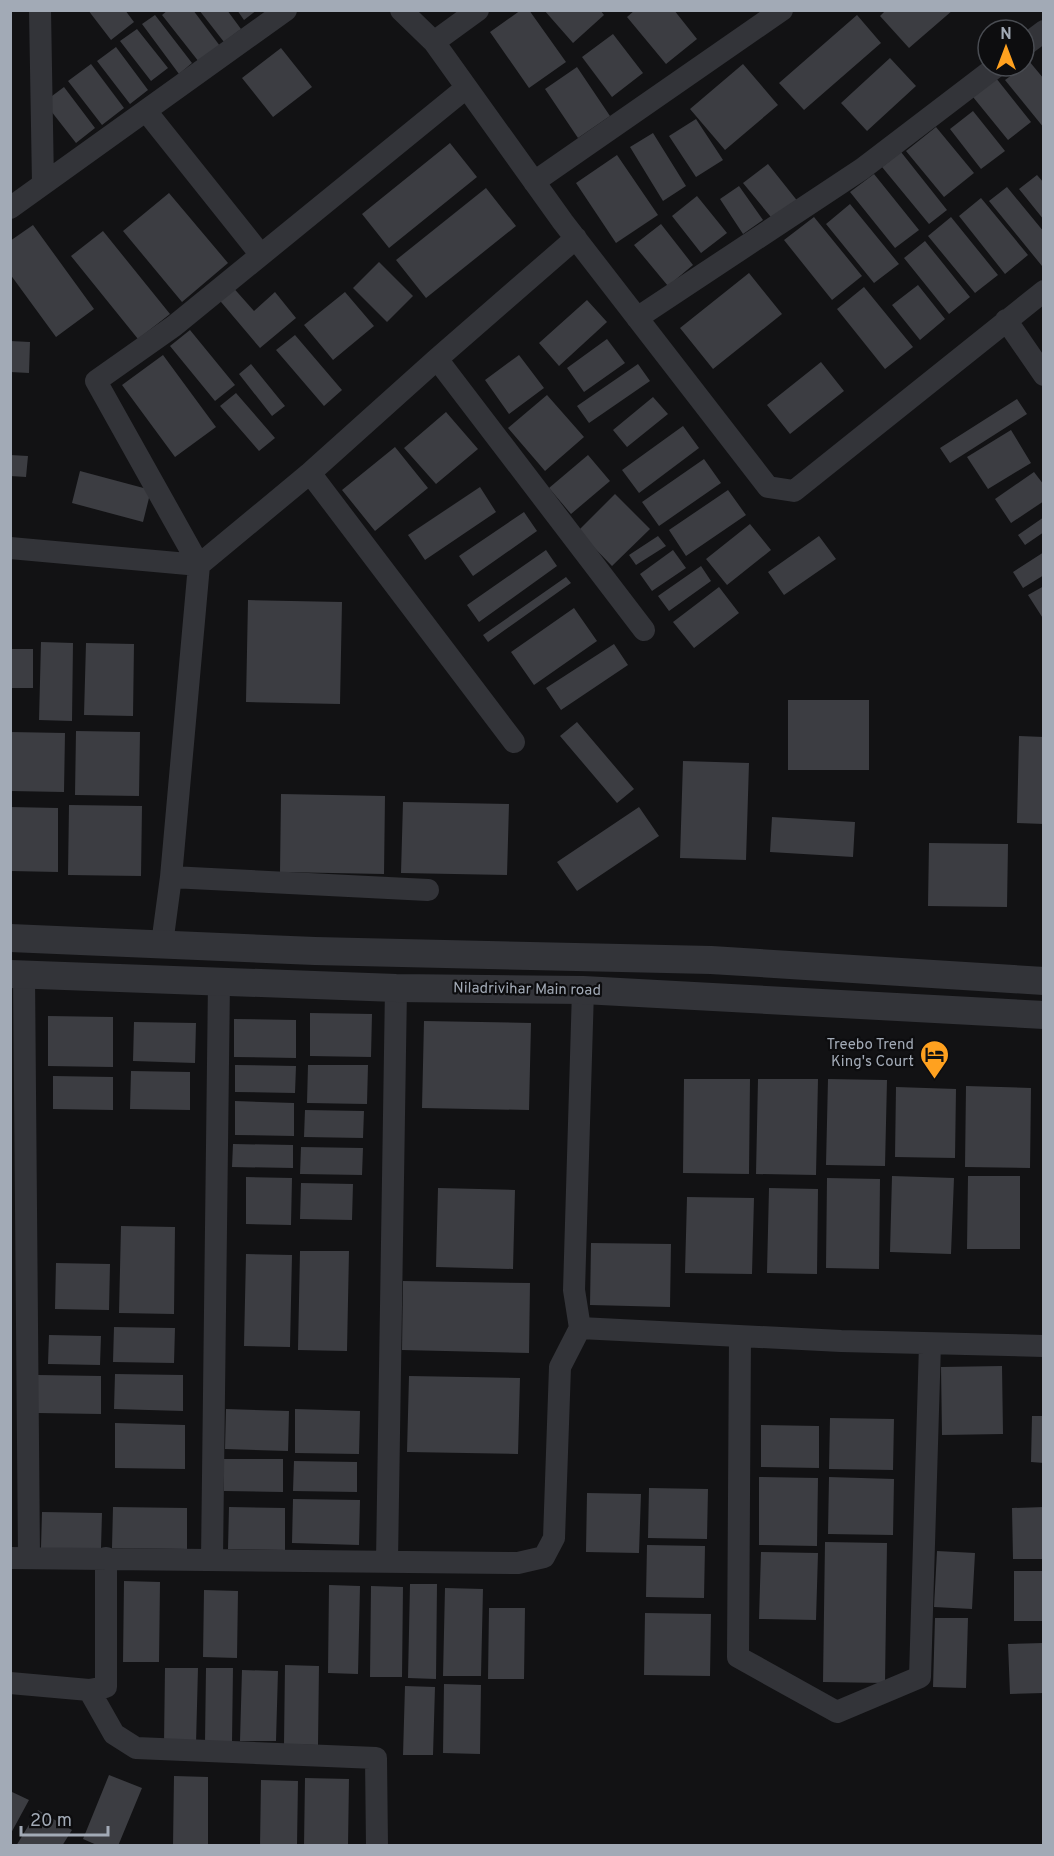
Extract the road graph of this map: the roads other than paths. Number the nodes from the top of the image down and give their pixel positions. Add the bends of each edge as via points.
1 (40, 10) edge
2 (286, 10) edge
3 (401, 10) edge
4 (478, 10) edge
5 (782, 10) edge
6 (434, 42) junction
7 (981, 78) edge
8 (466, 87) junction
9 (146, 111) junction
10 (534, 182) junction
11 (44, 184) junction
12 (10, 208) edge
13 (576, 238) junction
14 (261, 255) junction
15 (1044, 291) edge
16 (637, 318) junction
17 (1006, 320) junction
18 (437, 358) junction
19 (1044, 375) edge
20 (310, 473) junction
21 (10, 548) edge
22 (199, 565) junction
23 (644, 630) dead end
24 (514, 742) dead end
25 (171, 877) junction
26 (428, 890) dead end
27 (10, 938) edge
28 (162, 944) junction
29 (17, 975) edge
30 (219, 981) junction
31 (1044, 981) edge
32 (396, 988) junction
33 (583, 990) junction
34 (1044, 1015) edge
35 (580, 1328) junction
36 (740, 1336) junction
37 (930, 1344) junction
38 (1044, 1346) edge
39 (20, 1558) edge
40 (106, 1558) junction
41 (212, 1559) junction
42 (387, 1561) junction
43 (10, 1683) edge
44 (89, 1689) junction
45 (377, 1845) edge

1 - 11 street
2 - 9 street
3 - 6 street
4 - 6 street
5 - 10 street
6 - 8 street
7 - 16 street via 862,170
8 - 10 street
8 - 14 street
9 - 11 street
9 - 14 street
10 - 13 street
11 - 12 street
13 - 16 street
13 - 18 street
14 - 22 street via 174,326 96,381
15 - 17 street
16 - 17 street via 768,487 794,491
17 - 19 street
18 - 20 street
18 - 23 street
20 - 22 street
20 - 24 street
21 - 22 street
22 - 25 street
25 - 26 street
25 - 28 street
27 - 28 street
28 - 31 street via 711,960
29 - 30 street, Niladrivihar Main road
29 - 39 street
30 - 32 street, Niladrivihar Main road
30 - 41 street
32 - 33 street, Niladrivihar Main road
32 - 42 street
33 - 34 street, Niladrivihar Main road
33 - 35 street via 574,1290
35 - 36 street
35 - 42 street via 560,1367 554,1538 544,1557 518,1563
36 - 37 street
36 - 37 street via 738,1657 837,1712 920,1677
37 - 38 street
39 - 40 street
40 - 41 street
40 - 44 street via 106,1687
41 - 42 street
43 - 44 street
44 - 45 street via 114,1734 136,1748 376,1758

